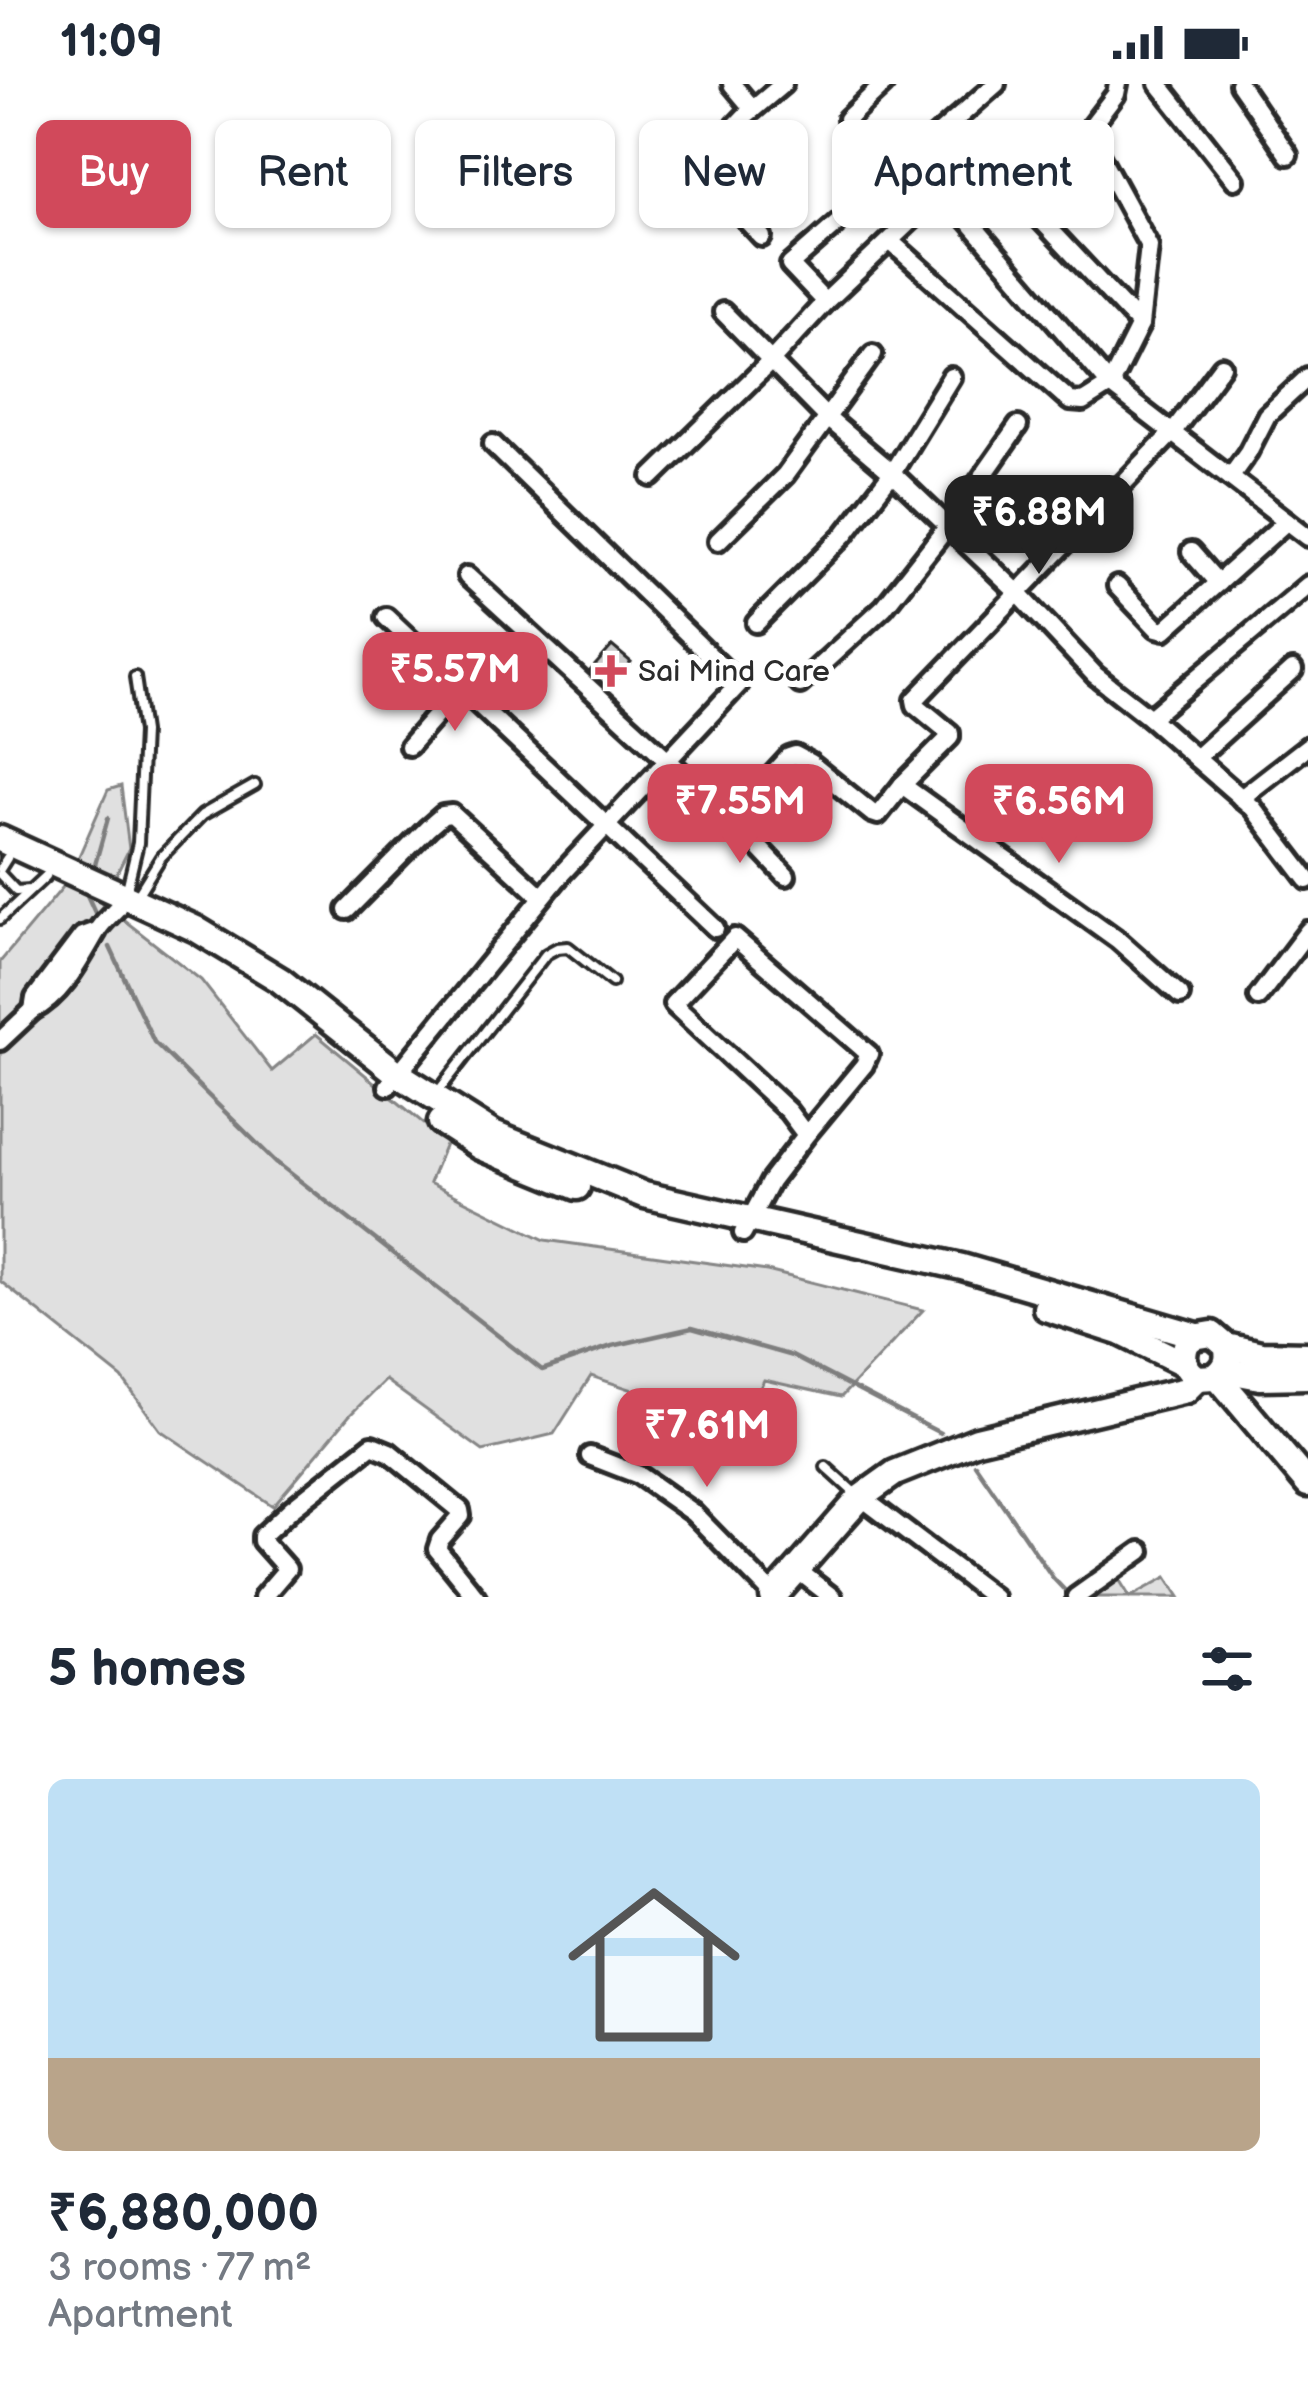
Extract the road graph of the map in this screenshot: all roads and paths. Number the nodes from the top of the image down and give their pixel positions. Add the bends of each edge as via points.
1 (731, 84) edge
2 (783, 84) edge
3 (884, 84) edge
4 (996, 84) edge
5 (1118, 84) edge
6 (1159, 84) edge
7 (1239, 84) edge
8 (753, 110) junction
9 (848, 118) dead end
10 (1288, 155) dead end
11 (1235, 180) dead end
12 (904, 228) edge
13 (975, 228) edge
14 (1048, 228) edge
15 (762, 237) dead end
16 (890, 241) junction
17 (825, 302) junction
18 (723, 312) dead end
19 (1140, 326) junction
20 (873, 355) dead end
21 (770, 362) junction
22 (1222, 366) dead end
23 (951, 377) dead end
24 (1308, 377) edge
25 (1110, 385) junction
26 (827, 418) junction
27 (1018, 426) dead end
28 (1172, 433) junction
29 (493, 444) dead end
30 (892, 472) junction
31 (652, 477) dead end
32 (1230, 477) junction
33 (1287, 521) junction
34 (948, 526) junction
35 (1308, 537) edge
36 (718, 541) dead end
37 (1191, 552) dead end
38 (467, 576) dead end
39 (1218, 583) junction
40 (1308, 585) edge
41 (1117, 586) dead end
42 (1018, 592) junction
43 (386, 617) dead end
44 (756, 623) dead end
45 (1293, 670) dead end
46 (135, 677) dead end
47 (800, 683) dead end
48 (461, 687) junction
49 (1150, 718) junction
50 (410, 746) dead end
51 (1308, 746) edge
52 (1196, 758) junction
53 (666, 760) junction
54 (256, 784) dead end
55 (902, 785) junction
56 (1241, 798) junction
57 (733, 819) junction
58 (608, 825) junction
59 (1, 859) edge
60 (786, 876) dead end
61 (48, 878) junction
62 (1308, 880) edge
63 (542, 897) junction
64 (122, 901) junction
65 (347, 910) dead end
66 (0, 919) edge
67 (715, 928) dead end
68 (1308, 931) edge
69 (612, 982) dead end
70 (1180, 994) dead end
71 (1258, 997) dead end
72 (0, 1041) edge
73 (393, 1080) junction
74 (433, 1098) junction
75 (806, 1135) junction
76 (747, 1226) junction
77 (1308, 1355) edge
78 (1210, 1367) junction
79 (1308, 1376) edge
80 (590, 1456) dead end
81 (826, 1467) dead end
82 (1308, 1484) edge
83 (860, 1498) junction
84 (1142, 1551) dead end
85 (796, 1569) junction
86 (774, 1596) edge
87 (1077, 1596) edge
88 (263, 1597) edge
89 (476, 1597) edge
90 (832, 1597) edge
91 (993, 1597) edge

1 - 8 street
2 - 8 street
3 - 9 street
4 - 17 street via 790,265
5 - 19 street via 1088,132 1149,246
6 - 11 street
7 - 10 street
8 - 15 street via 701,168
12 - 16 street
13 - 25 street
14 - 19 street
16 - 17 street
16 - 25 street via 1070,401
17 - 21 street
18 - 21 street
19 - 25 street
20 - 26 street
21 - 26 street
21 - 31 street
22 - 28 street
23 - 30 street
24 - 32 street via 1267,415
25 - 28 street
26 - 30 street
26 - 36 street via 785,475
27 - 34 street
28 - 32 street
28 - 42 street
29 - 53 street via 739,684
30 - 34 street
30 - 44 street via 845,534
32 - 33 street
33 - 35 street
33 - 39 street
34 - 42 street
34 - 47 street via 884,607
37 - 39 street
38 - 53 street
39 - 41 street via 1161,631
40 - 49 street
42 - 49 street via 1094,675
42 - 55 street via 915,700 950,734
43 - 48 street
45 - 52 street
46 - 64 lane via 143,732 138,843
48 - 50 street
48 - 58 street
49 - 52 street
51 - 56 street
52 - 56 street
53 - 57 street
53 - 58 street
54 - 64 lane via 202,815
55 - 57 street via 878,815 795,755
55 - 70 street
56 - 62 street
57 - 60 street
58 - 63 street
58 - 67 street
59 - 61 main road
59 - 61 lane via 16,891
61 - 64 main road
61 - 66 lane
63 - 65 street via 452,814
63 - 73 street
64 - 72 street via 44,1005
64 - 73 main road via 196,929 280,980
68 - 71 street
69 - 74 lane via 568,947 546,954
73 - 74 main road
73 - 76 main road via 507,1160 652,1212
74 - 76 main road via 493,1134
75 - 75 street via 673,1004 735,938 869,1054
75 - 76 street
76 - 78 main road via 1004,1294
76 - 78 main road via 962,1267 1197,1336 1184,1351
77 - 78 main road via 1262,1354
78 - 79 main road via 1260,1378
78 - 82 main road
78 - 83 main road via 1186,1390 977,1440 895,1473
80 - 86 street via 639,1474 693,1513
81 - 83 lane
83 - 85 main road
83 - 91 street
84 - 87 street
85 - 86 main road
85 - 90 street
88 - 89 street via 287,1568 262,1536 372,1445 460,1510 437,1549

